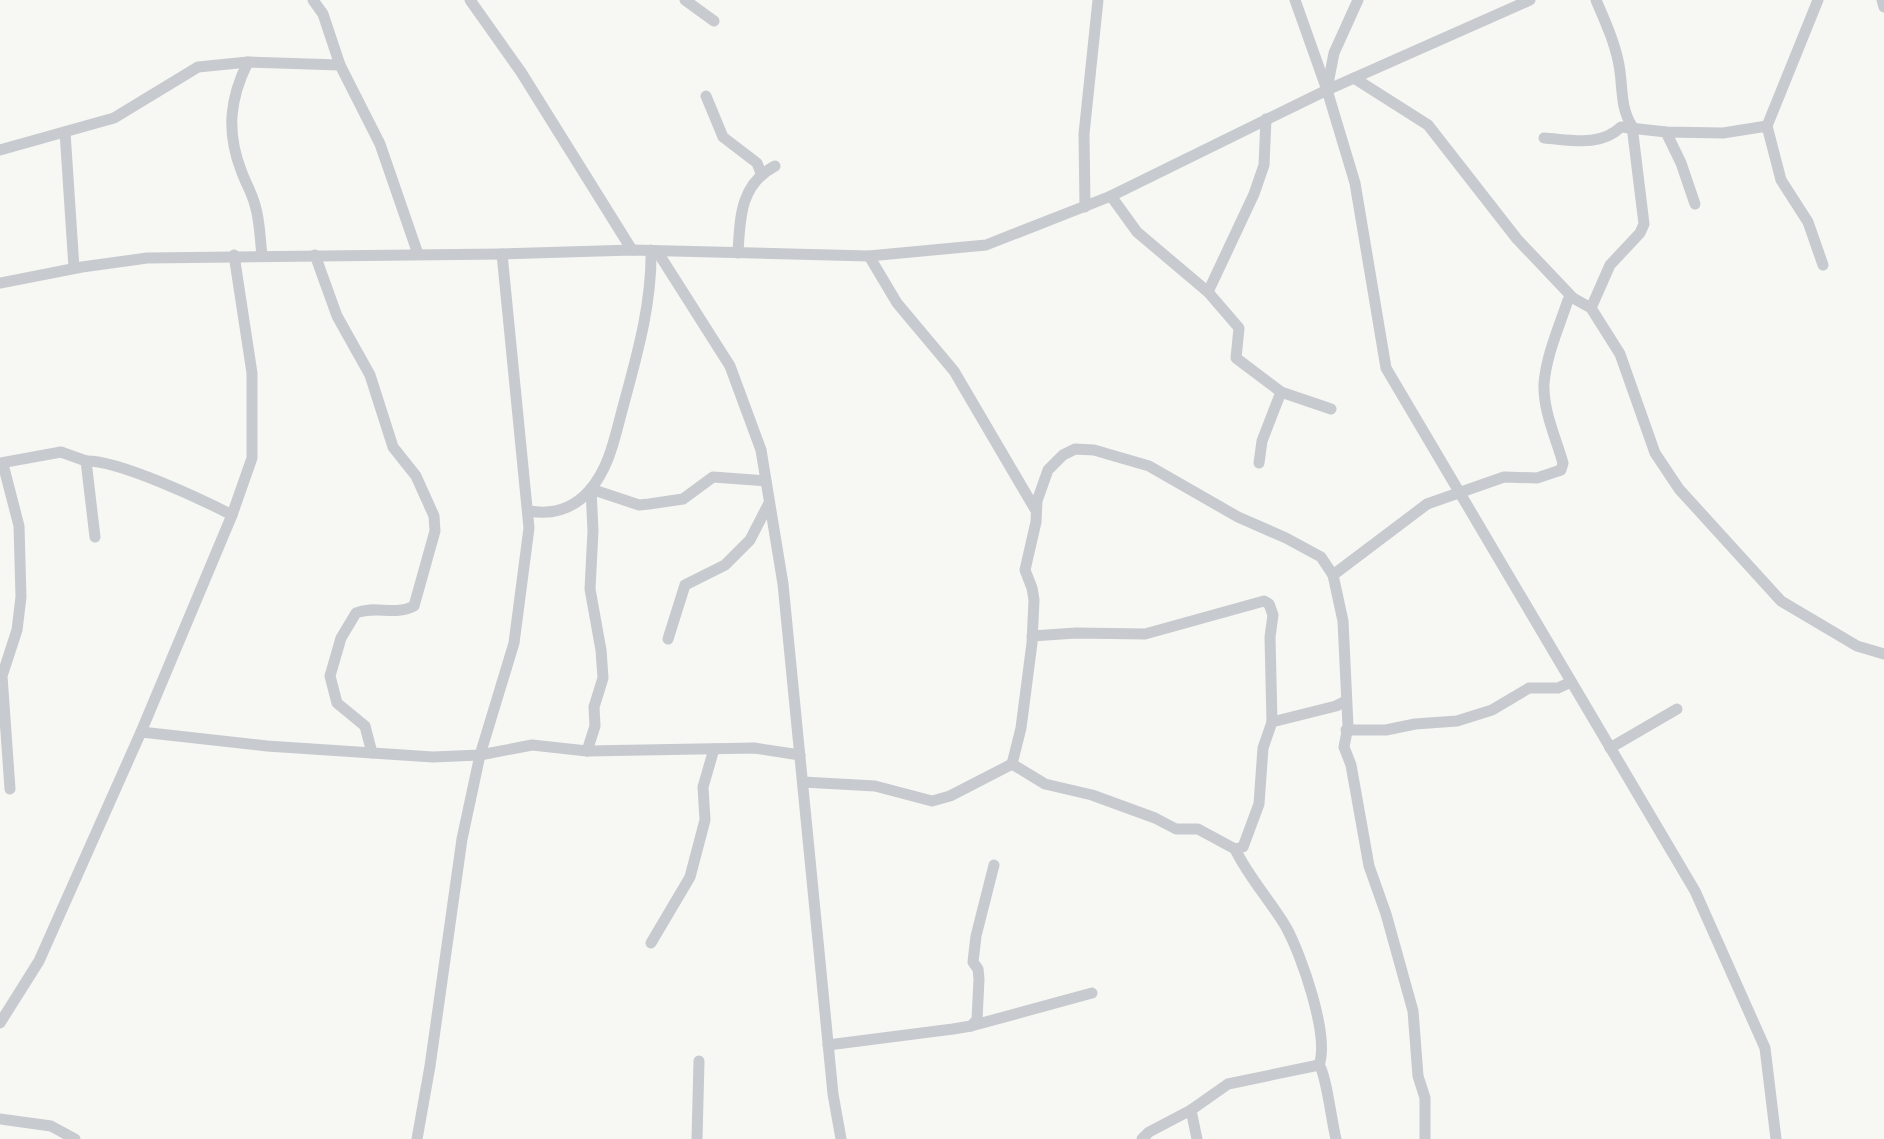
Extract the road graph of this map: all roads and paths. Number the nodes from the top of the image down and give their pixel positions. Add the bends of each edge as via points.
1 (313, 0) edge
2 (470, 0) edge
3 (685, 0) edge
4 (1098, 0) edge
5 (1295, 0) edge
6 (1358, 0) edge
7 (1530, 0) edge
8 (1596, 0) edge
9 (1818, 0) edge
10 (1882, 0) edge
11 (1884, 7) edge
12 (714, 21) dead end
13 (248, 62) junction
14 (340, 65) junction
15 (1354, 78) junction
16 (1327, 90) junction
17 (706, 96) dead end
18 (1266, 119) junction
19 (1632, 126) junction
20 (1767, 126) junction
21 (65, 132) junction
22 (1666, 132) junction
23 (1544, 138) dead end
24 (0, 150) edge
25 (775, 166) dead end
26 (761, 173) junction
27 (1111, 196) junction
28 (1695, 204) dead end
29 (1085, 207) junction
30 (632, 250) junction
31 (654, 251) junction
32 (738, 253) junction
33 (418, 254) junction
34 (502, 254) junction
35 (234, 255) junction
36 (262, 255) junction
37 (315, 255) junction
38 (869, 256) junction
39 (1823, 265) dead end
40 (74, 268) junction
41 (0, 283) edge
42 (1208, 292) junction
43 (1573, 298) junction
44 (1591, 308) junction
45 (1281, 392) junction
46 (1331, 409) dead end
47 (86, 461) junction
48 (2, 463) edge
49 (1259, 463) dead end
50 (766, 481) junction
51 (591, 489) junction
52 (1460, 494) junction
53 (770, 502) junction
54 (1035, 509) junction
55 (529, 511) junction
56 (232, 515) junction
57 (95, 537) dead end
58 (1333, 575) junction
59 (1032, 636) junction
60 (668, 639) dead end
61 (1884, 654) edge
62 (1571, 682) junction
63 (1346, 701) junction
64 (1677, 709) dead end
65 (1272, 722) junction
66 (1346, 730) junction
67 (141, 732) junction
68 (1610, 748) junction
69 (714, 749) junction
70 (587, 751) junction
71 (372, 753) junction
72 (480, 755) junction
73 (800, 755) junction
74 (1012, 764) junction
75 (803, 782) junction
76 (10, 789) dead end
77 (1235, 849) junction
78 (994, 865) dead end
79 (651, 943) dead end
80 (1092, 993) dead end
81 (0, 1023) edge
82 (971, 1026) junction
83 (828, 1045) junction
84 (699, 1061) dead end
85 (1319, 1065) junction
86 (1191, 1110) junction
87 (0, 1119) edge
88 (75, 1139) edge
89 (417, 1139) edge
90 (697, 1139) edge
91 (841, 1139) edge
92 (1142, 1139) edge
93 (1197, 1139) edge
94 (1336, 1139) edge
95 (1425, 1139) edge
96 (1776, 1139) edge

1 - 14 street
2 - 30 street
3 - 12 street
4 - 29 street via 1084,134
5 - 16 street
6 - 16 street via 1334,53
7 - 15 street
8 - 19 street via 1619,65 1625,115
9 - 20 street
10 - 11 street
13 - 14 street
13 - 21 street via 198,67 114,118
13 - 36 street via 232,103 232,127 239,167 256,207
14 - 33 street via 380,144
15 - 16 street
15 - 43 street via 1428,125 1517,239
16 - 18 street
16 - 52 street via 1355,183 1386,368
17 - 26 street via 723,137 757,163
18 - 27 street
18 - 42 street via 1264,165
19 - 22 street
19 - 23 street via 1597,141
19 - 44 street via 1644,224 1610,265
20 - 22 street via 1723,133
20 - 39 street via 1781,180 1808,222
21 - 24 street
21 - 40 street
22 - 28 street
25 - 26 street
26 - 32 street via 745,200
27 - 29 street
27 - 42 street via 1137,232
29 - 38 street via 986,245
30 - 31 street
30 - 34 street
31 - 32 street
31 - 50 street via 730,366 754,427
31 - 51 street via 643,334 607,465
32 - 38 street
33 - 34 street
33 - 37 street
34 - 55 street
35 - 36 street
35 - 40 street via 147,258
35 - 56 street via 252,373 252,458
36 - 37 street
37 - 71 street via 337,316 370,375 393,447 416,476 434,516 435,531 414,606 356,613 341,638 330,676 337,703 365,726
38 - 54 street via 897,303 954,371
40 - 41 street
42 - 45 street via 1239,328 1236,358
43 - 44 street
43 - 52 street via 1568,300 1544,385 1561,470 1537,478 1504,477
44 - 61 street via 1620,354 1655,453 1679,489 1781,601 1857,646
45 - 46 street
45 - 49 street
47 - 48 street via 54,452
47 - 56 street via 156,481
47 - 57 street
48 - 76 street via 19,526 21,597 2,676
50 - 51 street via 713,477 683,499 639,505
50 - 53 street
51 - 55 street via 558,512
51 - 70 street via 590,589 603,678
52 - 58 street via 1417,509
52 - 62 street
53 - 60 street via 750,540 725,565 685,585
53 - 73 street
54 - 58 street via 1048,470 1063,455 1075,449 1094,450 1149,466 1321,557
54 - 59 street via 1025,570 1034,600
55 - 72 street via 514,643
56 - 67 street
58 - 63 street via 1343,621
59 - 65 street via 1145,634 1264,601 1273,615
59 - 74 street
62 - 66 street via 1558,688 1529,688 1492,710 1457,721
62 - 68 street
63 - 65 street
63 - 66 street
64 - 68 street
65 - 77 street via 1263,748 1259,804 1243,847
66 - 95 street via 1344,747 1366,857 1413,1011
67 - 71 street
67 - 81 street via 39,961
68 - 96 street via 1695,891 1765,1048
69 - 70 street
69 - 73 street
69 - 79 street via 703,787 705,820 690,877
70 - 72 street via 532,745
71 - 72 street
72 - 89 street via 462,839
73 - 75 street
74 - 75 street via 932,801 875,786
74 - 77 street via 1045,784 1092,795 1176,829 1198,829
75 - 83 street
77 - 85 street via 1287,929 1309,980 1323,1038
78 - 82 street via 976,936 977,1020
80 - 82 street
82 - 83 street
83 - 91 street
84 - 90 street
85 - 86 street via 1228,1084
85 - 94 street via 1325,1072
86 - 92 street
86 - 93 street
87 - 88 street via 51,1126

